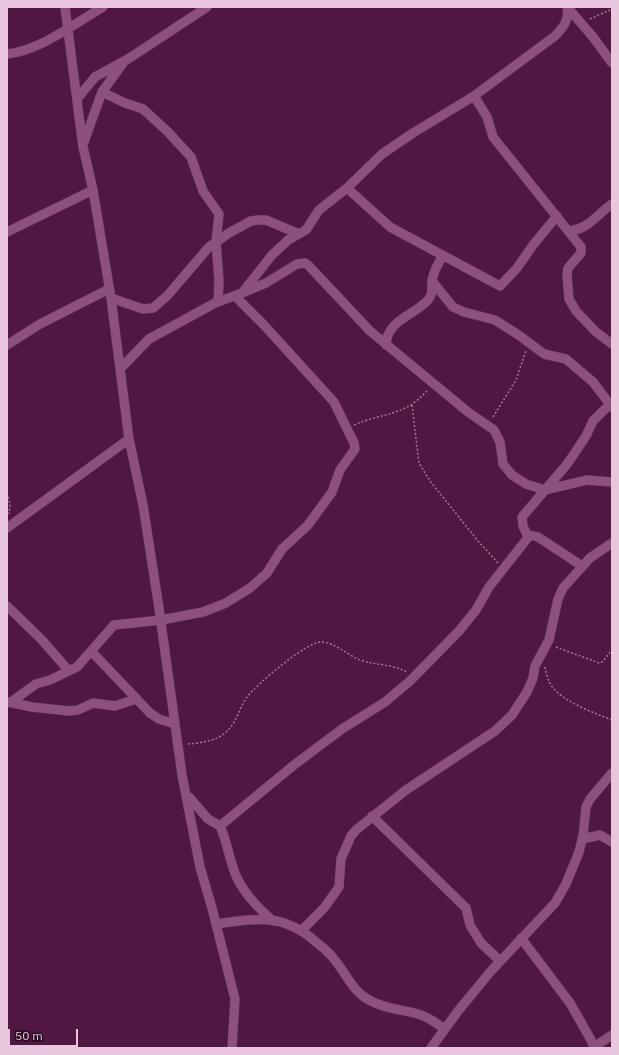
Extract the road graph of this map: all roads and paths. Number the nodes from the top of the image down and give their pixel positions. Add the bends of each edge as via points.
1 (65, 7) edge
2 (103, 7) edge
3 (207, 7) edge
4 (567, 8) edge
5 (612, 9) edge
6 (581, 23) junction
7 (69, 27) junction
8 (7, 54) edge
9 (124, 61) junction
10 (612, 63) edge
11 (102, 92) junction
12 (474, 96) junction
13 (77, 99) junction
14 (83, 143) junction
15 (347, 188) junction
16 (93, 190) junction
17 (612, 204) edge
18 (557, 216) junction
19 (569, 231) junction
20 (7, 232) edge
21 (299, 234) junction
22 (216, 242) junction
23 (443, 255) junction
24 (432, 281) junction
25 (110, 294) junction
26 (238, 295) junction
27 (218, 302) junction
28 (528, 342) junction
29 (386, 344) junction
30 (612, 344) edge
31 (7, 345) edge
32 (120, 369) junction
33 (434, 383) junction
34 (412, 405) junction
35 (611, 405) edge
36 (487, 425) junction
37 (347, 428) junction
38 (129, 439) junction
39 (612, 482) edge
40 (545, 490) junction
41 (7, 493) edge
42 (8, 518) dead end
43 (7, 528) edge
44 (528, 537) junction
45 (612, 543) edge
46 (582, 566) junction
47 (504, 568) junction
48 (7, 606) edge
49 (161, 620) junction
50 (612, 650) edge
51 (92, 652) junction
52 (544, 652) junction
53 (69, 671) junction
54 (415, 676) junction
55 (136, 699) junction
56 (9, 702) edge
57 (612, 720) edge
58 (175, 724) junction
59 (178, 745) junction
60 (612, 773) edge
61 (186, 794) junction
62 (372, 816) junction
63 (220, 826) junction
64 (582, 839) junction
65 (612, 842) edge
66 (273, 921) junction
67 (216, 924) junction
68 (302, 930) junction
69 (521, 938) junction
70 (500, 961) junction
71 (444, 1029) junction
72 (612, 1035) edge
73 (594, 1047) edge
74 (232, 1048) edge
75 (431, 1048) edge

1 - 7 street
2 - 7 street
3 - 9 street
4 - 6 street
4 - 12 street via 568,16 555,36
5 - 6 path
6 - 10 street
7 - 8 street via 40,45
7 - 13 street
9 - 11 street
9 - 13 street via 94,77
11 - 14 street
11 - 22 street via 125,103 144,108 191,157 203,191 218,214
12 - 15 street via 382,154
12 - 18 street via 486,117 493,137
13 - 14 street
14 - 16 street
15 - 21 street via 319,210 306,230
15 - 23 street via 390,227
16 - 20 street
16 - 25 street
17 - 19 street via 586,227
18 - 19 street
18 - 23 street via 502,286
19 - 30 street via 582,249 568,268 571,304 596,332
21 - 22 street via 266,220 258,220 234,230
21 - 26 street via 288,240 272,255
22 - 25 street via 153,308 143,309
22 - 27 street
23 - 24 street
24 - 28 street via 453,307 494,320
24 - 29 street via 431,297 422,306 404,316 386,337
25 - 31 street via 40,324
25 - 32 street
26 - 27 street
26 - 29 street via 266,283 297,264 304,263 315,271 370,331
26 - 37 street via 334,402
27 - 32 street via 149,339
28 - 35 street via 544,354 566,359 593,382
28 - 36 path via 516,380
29 - 33 street
32 - 38 street
33 - 34 path
33 - 36 street
34 - 37 path
34 - 47 path via 419,463 478,542
35 - 40 street via 593,421 579,447
36 - 40 street via 497,435 503,464 507,470 526,484
37 - 49 street via 354,449 340,470 332,492 308,525 282,549 263,578 219,607
38 - 43 street
38 - 49 street via 143,505
39 - 40 street via 587,480
40 - 44 street via 522,517
41 - 42 path via 10,504
44 - 46 street via 538,537
44 - 47 street
45 - 46 street
46 - 52 street via 560,593
47 - 54 street via 472,615
48 - 53 street
49 - 51 street via 114,625
49 - 58 street
50 - 52 path via 599,664 556,647
51 - 53 street via 77,667
51 - 55 street
52 - 57 path via 551,685 557,691 573,703
52 - 62 street via 535,666 527,692 504,724
53 - 56 street via 36,684
54 - 59 path via 394,665 361,660 327,643 315,642 291,657 253,690 224,734 198,743
54 - 63 street via 385,702 342,729 294,765
55 - 56 street via 115,706 93,703 69,711
55 - 58 street via 159,719
58 - 59 street
59 - 61 street
60 - 64 street via 586,807
61 - 63 street via 208,819
61 - 67 street via 200,867
62 - 68 street via 351,836 344,850 339,887 334,896
62 - 70 street via 466,908 470,925 481,943
63 - 66 street via 235,874 261,911
64 - 65 street via 600,835
64 - 69 street via 566,884 546,914
66 - 67 street via 256,919
66 - 68 street
67 - 74 street via 235,999
68 - 71 street via 334,958 357,992 390,1009 422,1015
69 - 70 street
69 - 73 street via 561,989
70 - 71 street
71 - 75 street
72 - 73 street

